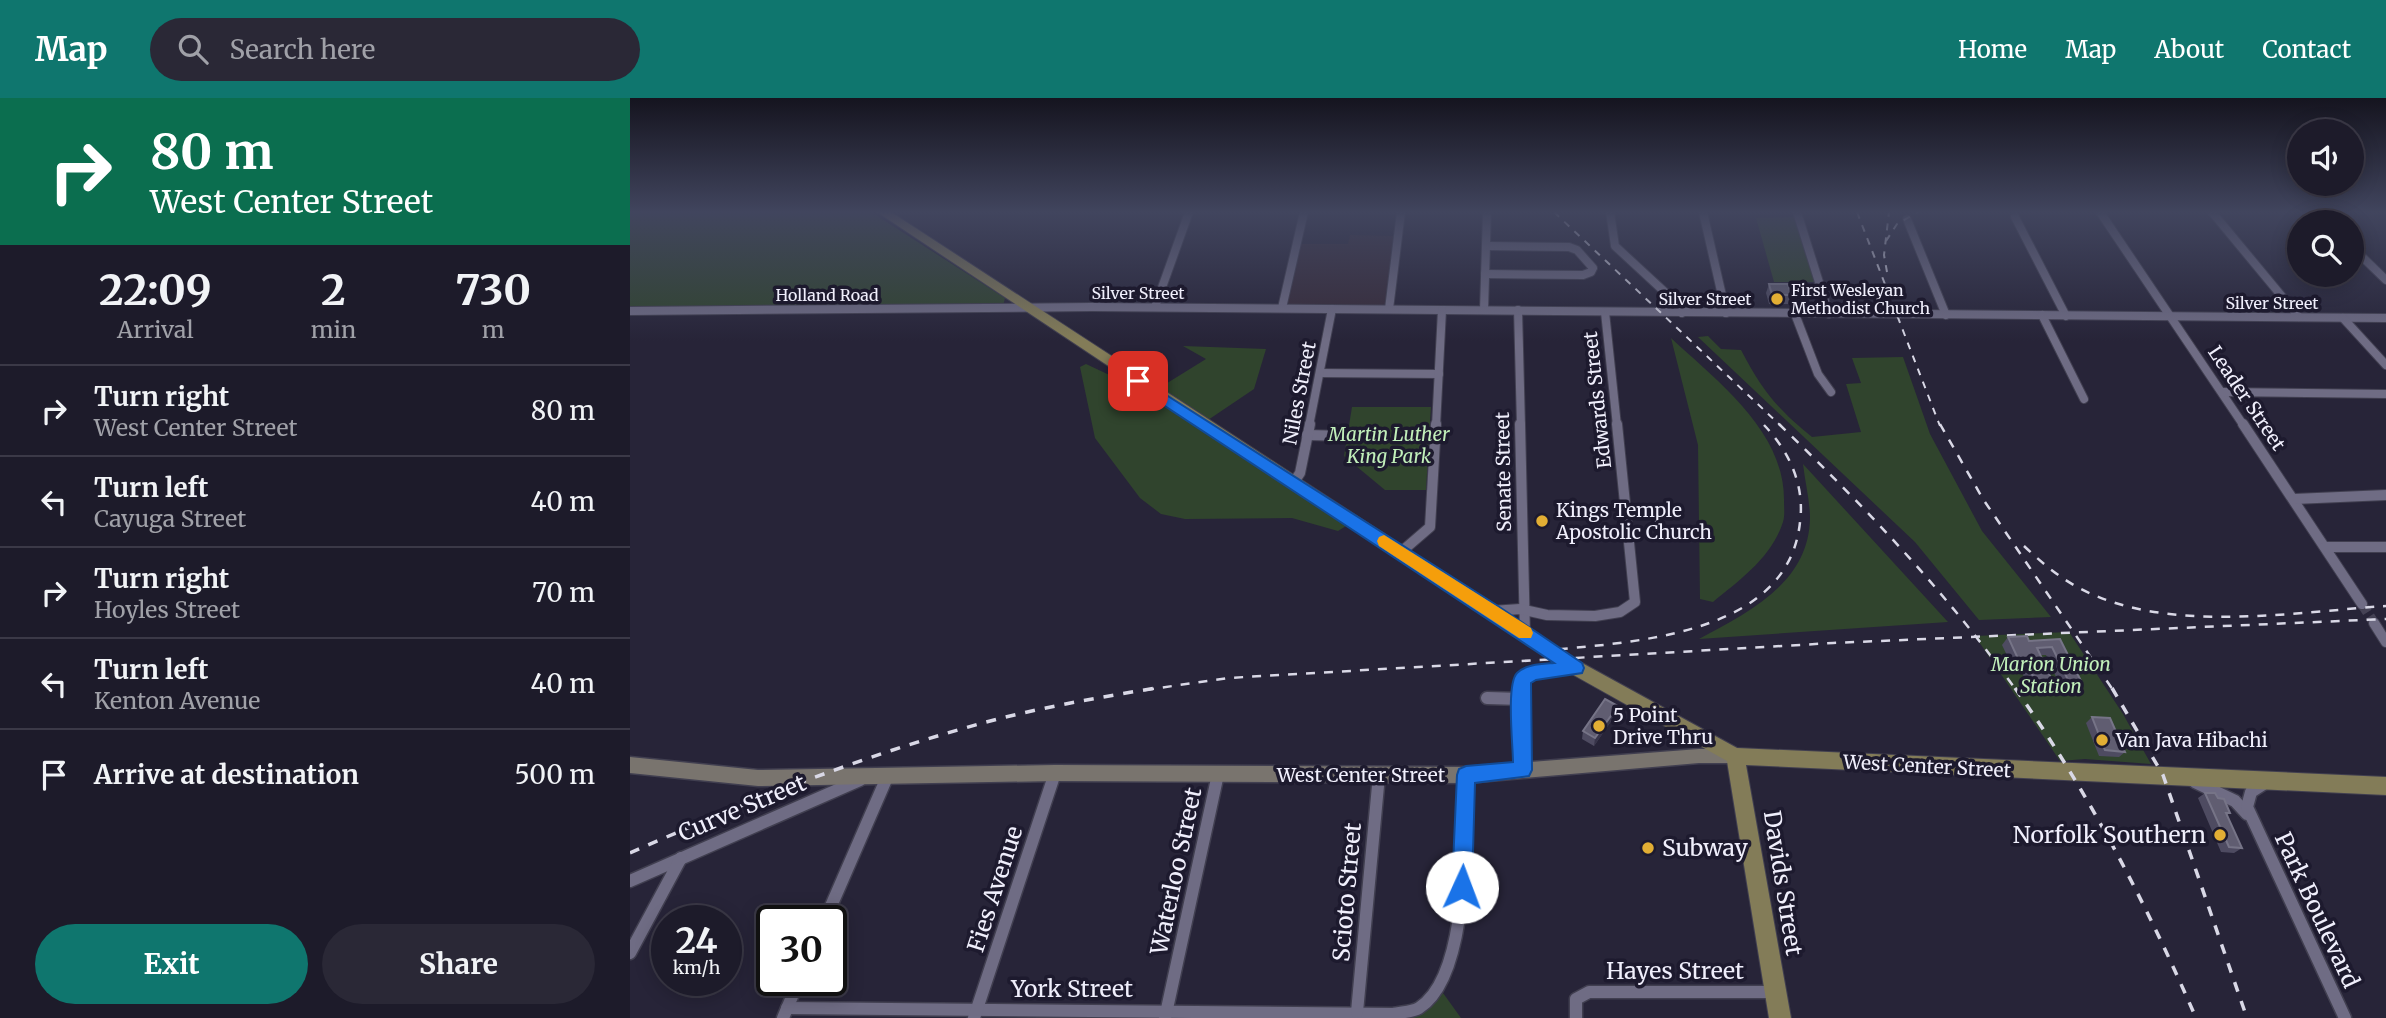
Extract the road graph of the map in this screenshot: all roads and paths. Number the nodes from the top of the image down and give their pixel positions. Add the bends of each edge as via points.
1 (947, 255) edge
2 (1174, 255) edge
3 (1294, 255) edge
4 (1396, 255) edge
5 (1486, 255) edge
6 (1581, 255) edge
7 (1625, 255) edge
8 (1713, 255) edge
9 (1810, 255) edge
10 (1922, 255) edge
11 (2034, 255) edge
12 (2129, 255) edge
13 (2248, 255) edge
14 (2364, 259) edge
15 (1485, 274) junction
16 (2386, 280) edge
17 (1024, 307) junction
18 (1155, 307) junction
19 (1282, 308) junction
20 (1332, 309) junction
21 (1389, 309) junction
22 (1442, 310) junction
23 (1484, 310) junction
24 (1518, 310) junction
25 (630, 311) edge
26 (1605, 312) junction
27 (1682, 313) junction
28 (1726, 313) junction
29 (1796, 314) junction
30 (1829, 314) junction
31 (1946, 315) junction
32 (2042, 315) junction
33 (2066, 316) junction
34 (2170, 316) junction
35 (2299, 317) junction
36 (2343, 318) junction
37 (2386, 318) edge
38 (2386, 365) edge
39 (1320, 373) junction
40 (1439, 374) junction
41 (1831, 392) dead end
42 (2222, 392) junction
43 (2386, 394) edge
44 (2084, 399) dead end
45 (1307, 435) junction
46 (1346, 436) dead end
47 (1294, 482) junction
48 (2386, 495) edge
49 (2294, 499) junction
50 (2325, 547) junction
51 (2386, 547) edge
52 (1401, 552) junction
53 (2362, 604) tunnel mouth
54 (1523, 609) junction
55 (1493, 611) junction
56 (2374, 623) tunnel mouth
57 (1525, 634) junction
58 (2386, 642) edge
59 (1576, 668) junction
60 (1487, 698) dead end
61 (1521, 699) junction
62 (1735, 756) junction
63 (630, 765) edge
64 (1523, 770) junction
65 (1055, 773) junction
66 (1218, 774) junction
67 (880, 775) junction
68 (1379, 775) junction
69 (1466, 775) junction
70 (2177, 775) junction
71 (2276, 781) junction
72 (2386, 786) edge
73 (2251, 821) junction
74 (681, 857) junction
75 (630, 881) edge
76 (831, 905) edge
77 (630, 953) edge
78 (1776, 992) junction
79 (792, 996) edge
80 (1357, 1012) junction
81 (785, 1013) edge
82 (976, 1014) edge
83 (1166, 1014) edge
84 (1576, 1018) edge
85 (1780, 1018) edge
86 (2345, 1018) edge

1 - 17 main road
2 - 18 street
3 - 19 street
4 - 21 street
5 - 15 street
6 - 15 street via 1593,268 1583,275
7 - 27 street via 1681,307
8 - 28 street
9 - 30 street
10 - 31 street
11 - 33 street
12 - 34 street, Leader Street
13 - 35 street
14 - 16 street
15 - 23 street
17 - 18 street, Silver Street
17 - 25 street, Holland Road
17 - 47 main road
18 - 19 street, Silver Street
19 - 20 street, Silver Street
20 - 21 street, Silver Street
20 - 39 street, Niles Street
21 - 22 street, Silver Street
22 - 23 street, Silver Street
22 - 40 street
23 - 24 street, Silver Street
24 - 26 street, Silver Street
24 - 54 street, Senate Street
26 - 27 street, Silver Street
26 - 54 street, Edwards Street via 1635,597 1632,608 1606,615 1547,615
27 - 28 street, Silver Street
28 - 29 street, Silver Street
29 - 30 street, Silver Street
29 - 41 street via 1818,374
30 - 31 street, Silver Street
31 - 32 street, Silver Street
32 - 33 street, Silver Street
32 - 44 street
33 - 34 street, Silver Street
34 - 35 street, Silver Street
34 - 42 street, Leader Street
35 - 36 street, Silver Street
36 - 37 street, Silver Street
36 - 38 street
39 - 40 street
39 - 45 street, Niles Street
40 - 52 street via 1430,527
42 - 43 street
42 - 49 street, Leader Street
45 - 46 street
45 - 47 street, Niles Street
47 - 52 main road
48 - 49 street
49 - 50 street, Leader Street
50 - 51 street
50 - 53 street, Leader Street
52 - 55 main road
54 - 55 street
54 - 57 street, Senate Street
55 - 57 main road
56 - 58 street
57 - 59 main road
59 - 61 street via 1533,673 1523,679
59 - 62 main road
60 - 61 street
61 - 64 street
62 - 64 main road, West Center Street
62 - 70 main road, West Center Street
62 - 78 main road, Davids Street
63 - 67 main road, West Center Street via 758,778
64 - 69 main road, West Center Street
65 - 66 main road, West Center Street
65 - 67 main road, West Center Street
65 - 82 street, Fies Avenue
66 - 68 main road, West Center Street
66 - 83 street, Waterloo Street
67 - 74 street, Curve Street
67 - 76 street
68 - 69 main road, West Center Street
68 - 80 street, Scioto Street
69 - 80 street, York Street via 1460,922 1437,988 1419,1008 1393,1014
70 - 71 main road, West Center Street
70 - 73 street, Park Boulevard via 2221,792
71 - 72 main road, West Center Street
71 - 73 street, Park Boulevard via 2255,788 2248,796
73 - 86 street, Park Boulevard
74 - 75 street, Curve Street
74 - 77 street
78 - 84 street, Hayes Street via 1590,992 1576,999
78 - 85 main road, Davids Street
79 - 81 street
80 - 83 street, York Street
81 - 82 street, York Street
82 - 83 street, York Street

